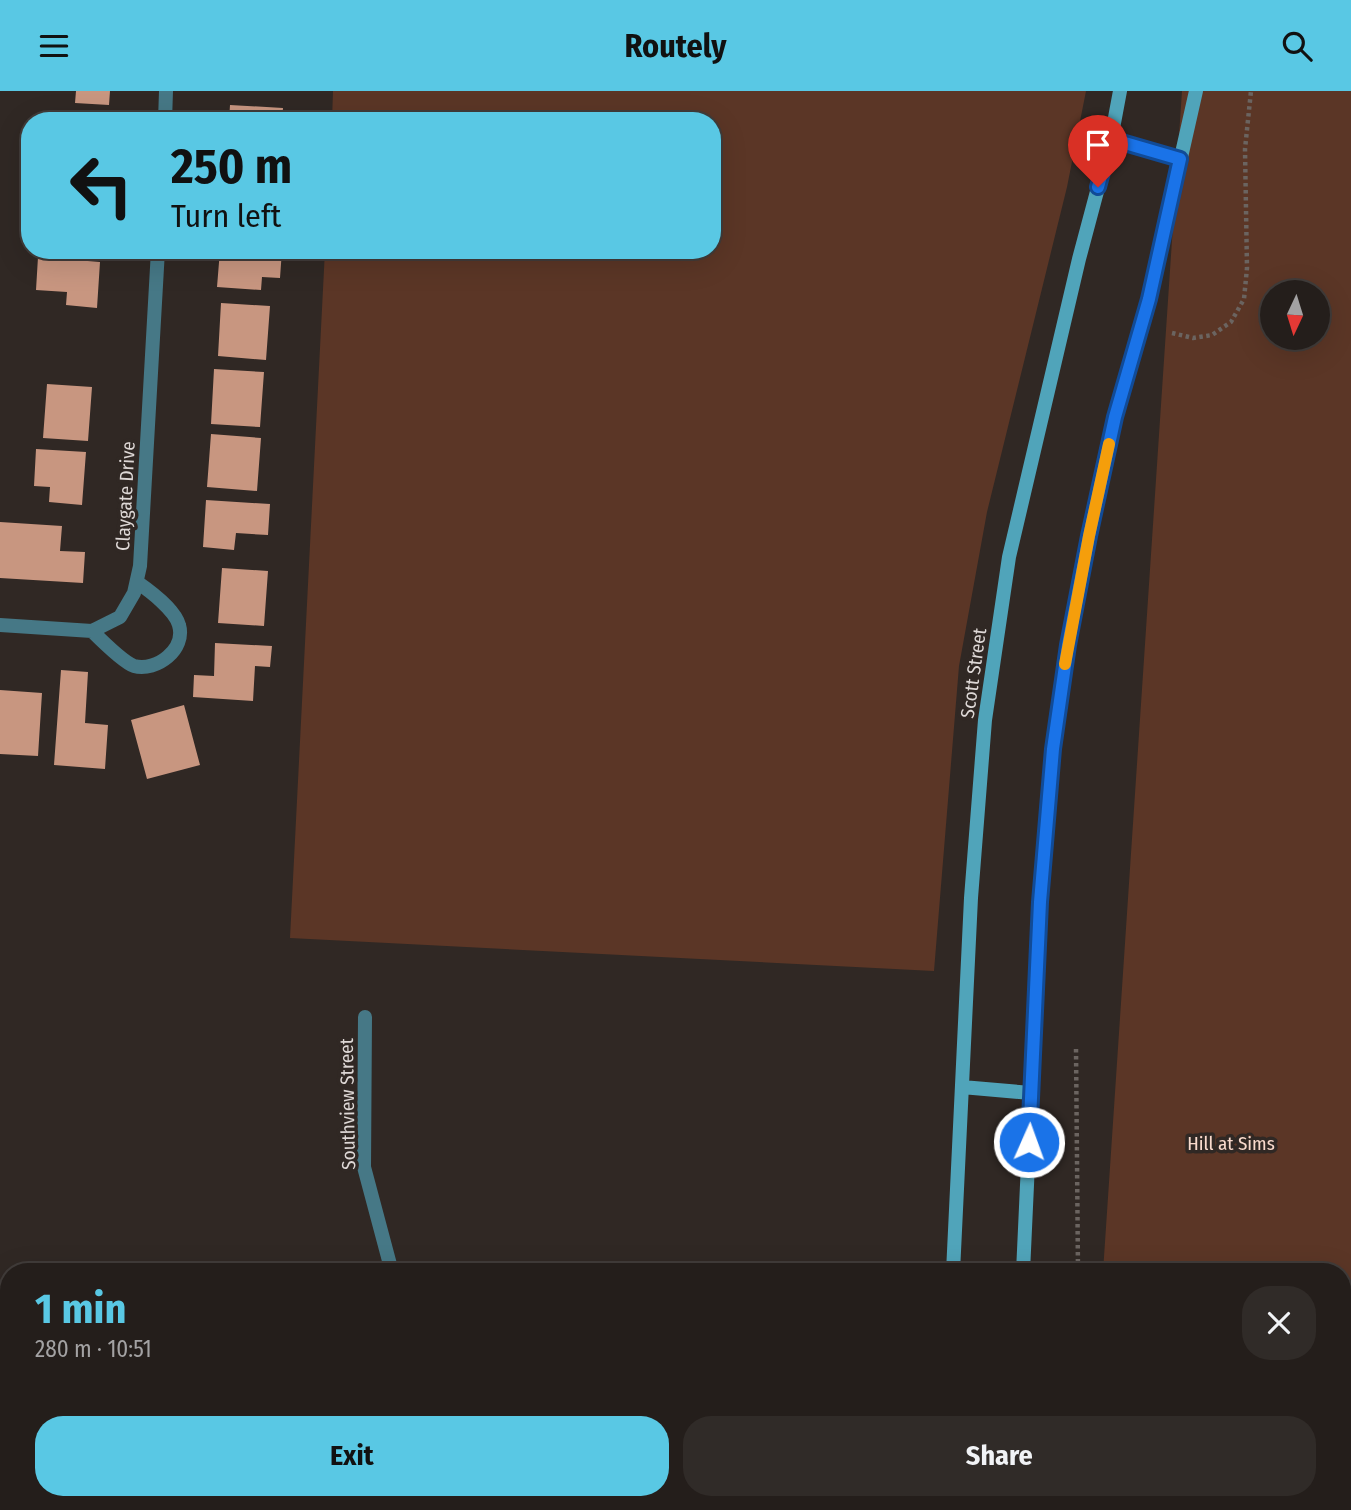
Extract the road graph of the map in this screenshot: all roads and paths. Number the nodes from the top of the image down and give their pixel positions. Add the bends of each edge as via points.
1 (166, 91) edge
2 (1120, 91) edge
3 (1196, 91) edge
4 (1251, 91) edge
5 (165, 112) edge
6 (1111, 139) junction
7 (1180, 159) junction
8 (157, 259) edge
9 (1172, 334) dead end
10 (137, 582) junction
11 (0, 625) edge
12 (92, 631) junction
13 (365, 1017) dead end
14 (1076, 1049) dead end
15 (962, 1087) junction
16 (1031, 1093) junction
17 (390, 1263) edge
18 (953, 1263) edge
19 (1023, 1263) edge
20 (1078, 1263) edge

1 - 5 street
2 - 6 main road, Scott Street
3 - 7 main road
4 - 9 path via 1245,149 1244,299 1231,323 1212,335
6 - 7 street
6 - 15 main road, Scott Street via 1010,557 985,720
7 - 16 main road via 1149,299 1115,417 1068,645 1053,749 1040,902
8 - 10 street, Claygate Drive
10 - 12 street, Claygate Drive via 120,617
10 - 12 street via 159,599 179,625 174,652 150,666 134,666
11 - 12 street
13 - 17 street, Southview Street via 364,1167
14 - 20 path
15 - 16 main road
15 - 18 main road, Scott Street
16 - 19 main road

